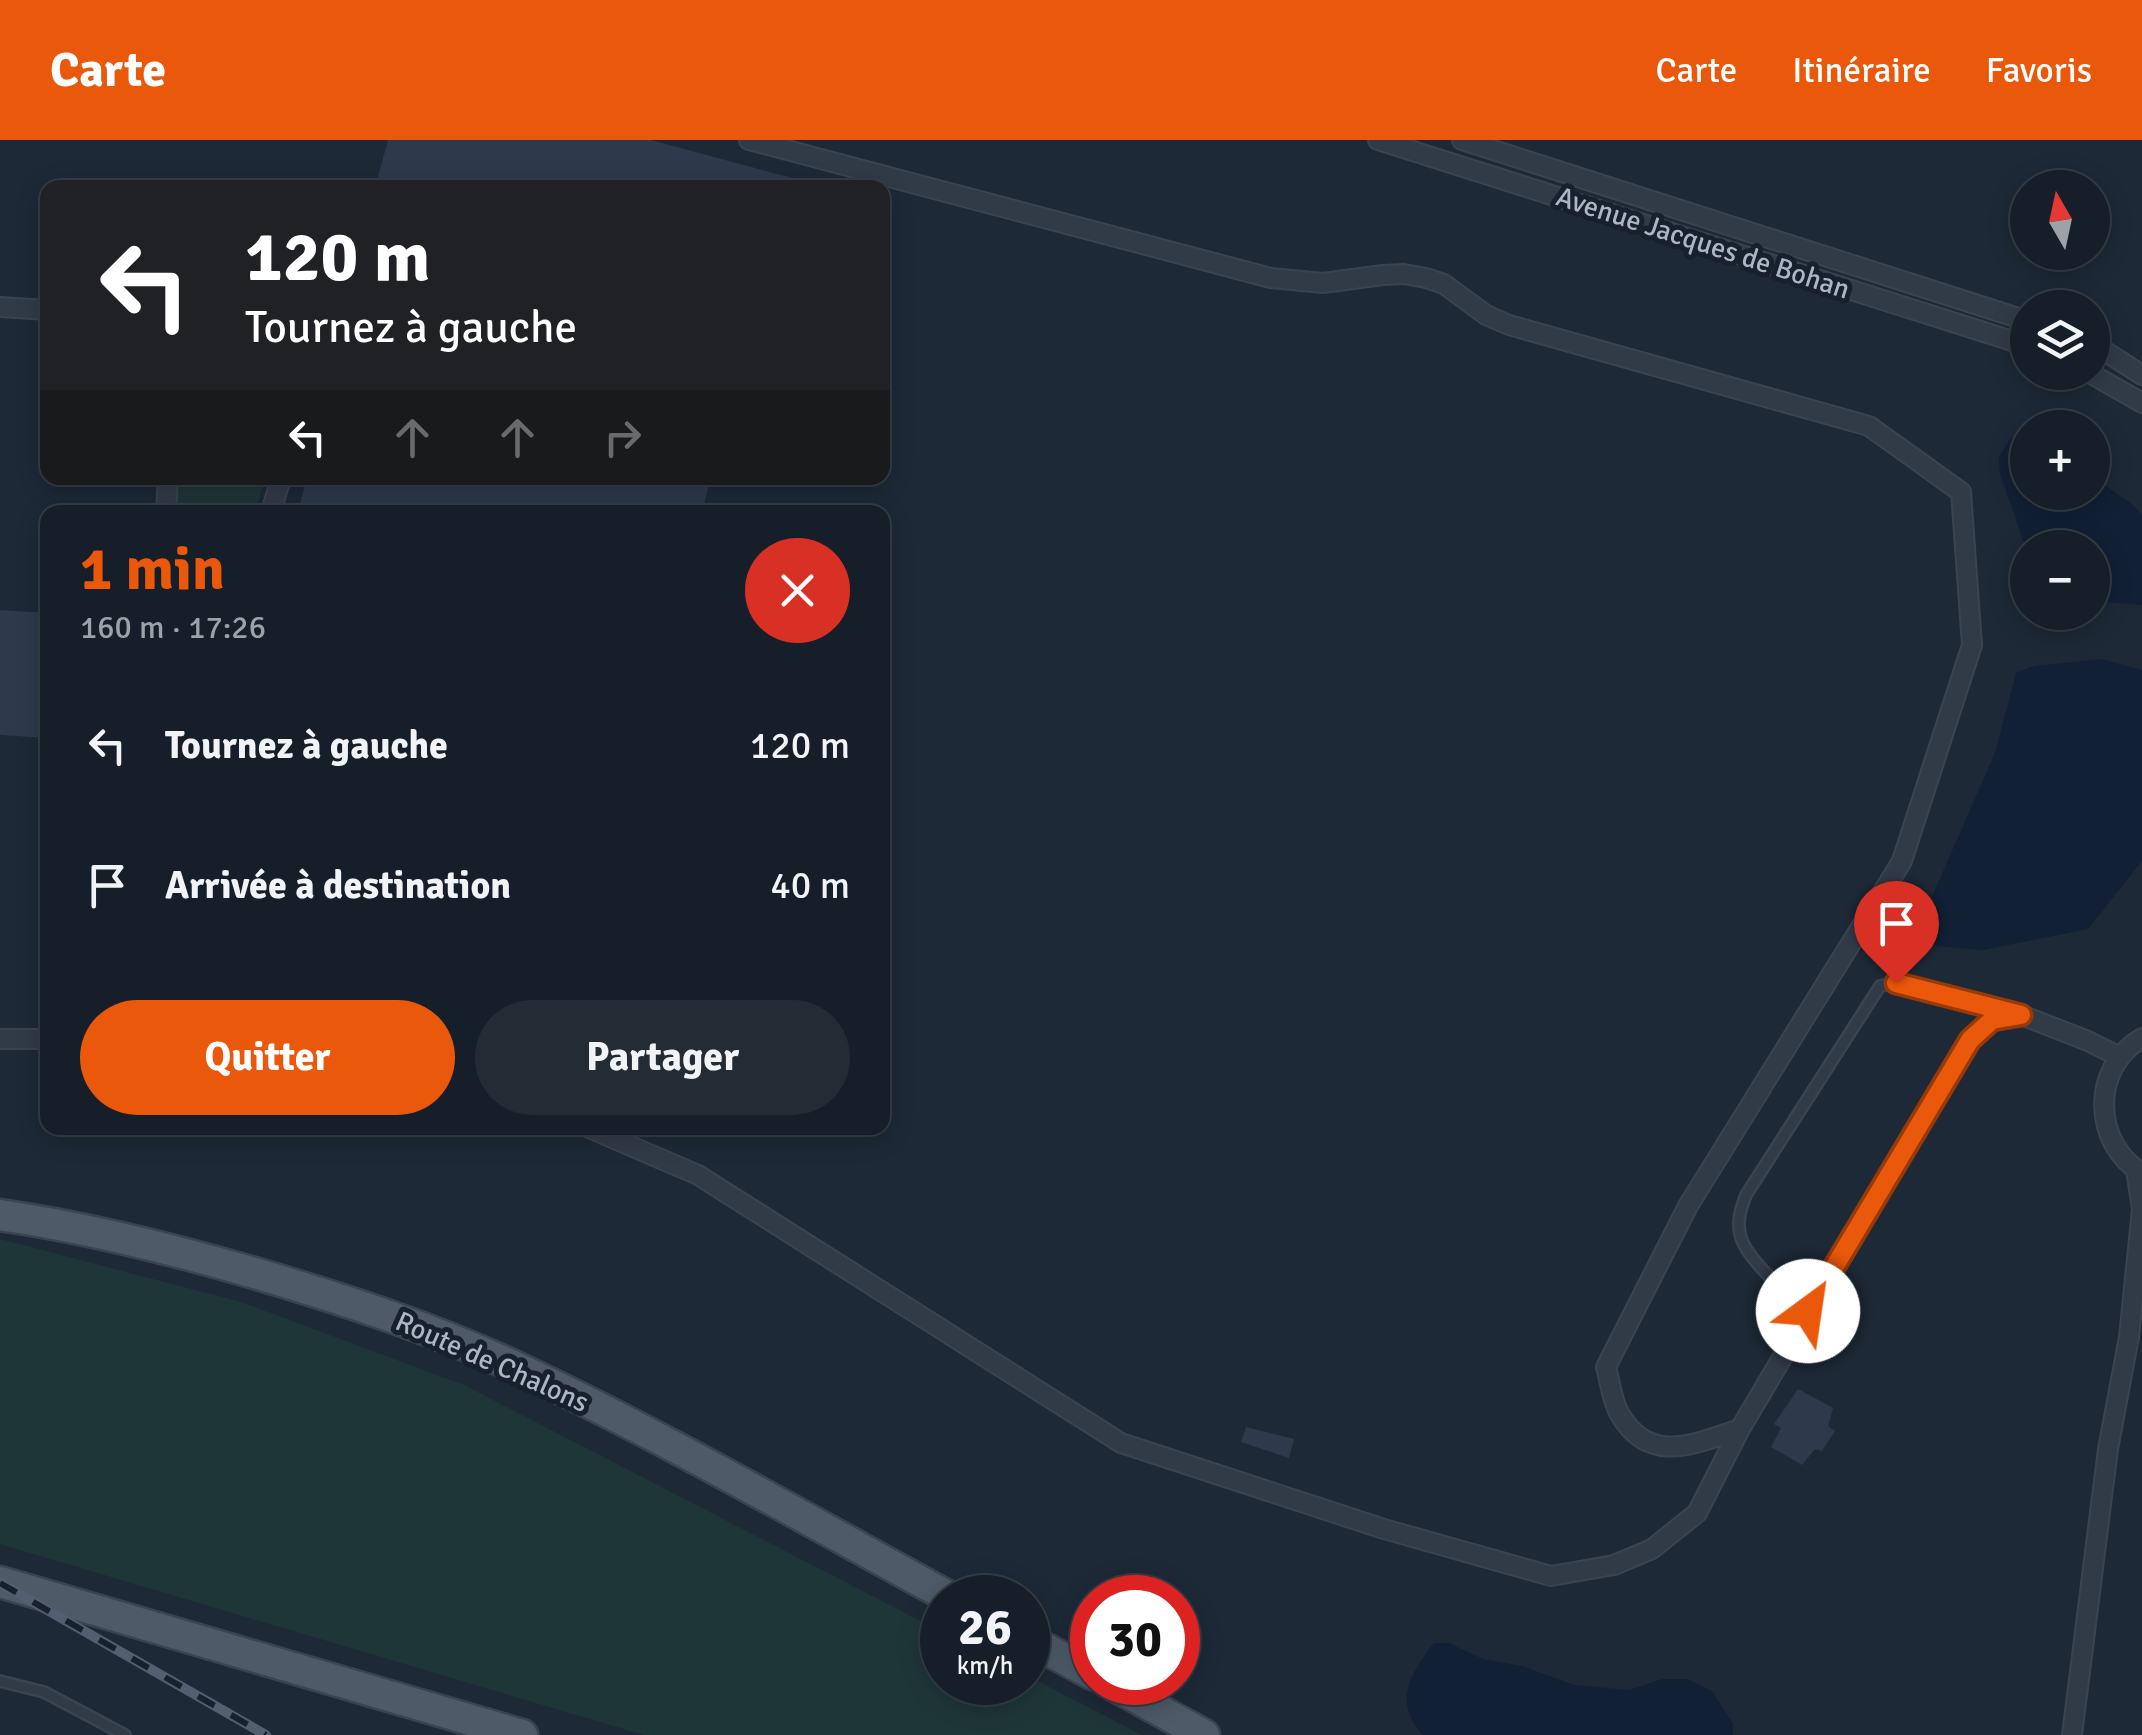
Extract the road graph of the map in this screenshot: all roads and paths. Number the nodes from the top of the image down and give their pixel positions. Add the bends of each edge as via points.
1 (749, 140) edge
2 (1378, 140) edge
3 (1462, 140) edge
4 (0, 307) edge
5 (40, 310) edge
6 (2010, 316) edge
7 (2010, 340) edge
8 (2110, 355) edge
9 (2142, 375) edge
10 (2110, 385) edge
11 (2142, 403) edge
12 (2021, 1015) junction
13 (2142, 1038) edge
14 (0, 1039) edge
15 (40, 1039) edge
16 (2120, 1057) junction
17 (605, 1135) edge
18 (2139, 1172) edge
19 (0, 1215) edge
20 (2142, 1306) edge
21 (1808, 1311) junction
22 (2130, 1336) junction
23 (1740, 1429) junction
24 (920, 1581) edge
25 (0, 1582) edge
26 (0, 1681) edge
27 (1150, 1705) edge
28 (124, 1735) edge
29 (522, 1735) edge
30 (1204, 1735) edge
31 (2072, 1735) edge

1 - 23 street via 1272,278 1323,284 1383,274 1426,278 1509,325 1869,426 1961,492 1972,645 1902,861 1688,1206 1606,1367 1618,1412 1640,1440 1669,1448
2 - 7 street, Avenue Jacques de Bohan
3 - 6 street, Avenue Jacques de Bohan
4 - 5 street
8 - 9 street
10 - 11 street
12 - 16 street
12 - 21 street via 1992,1020 1970,1040
12 - 21 lane via 1896,983 1880,986 1739,1214 1740,1238 1769,1278
13 - 16 street
14 - 15 street
16 - 18 street via 2106,1086 2104,1118 2121,1156
17 - 23 street via 698,1175 1121,1443 1550,1576 1614,1565 1652,1549 1697,1513
18 - 22 street via 2142,1210
19 - 24 main road, Route de Chalons via 165,1248 404,1320 624,1421
20 - 22 street
21 - 23 street
22 - 31 street via 2108,1448
25 - 29 main road
26 - 28 lane via 44,1692
27 - 30 main road

